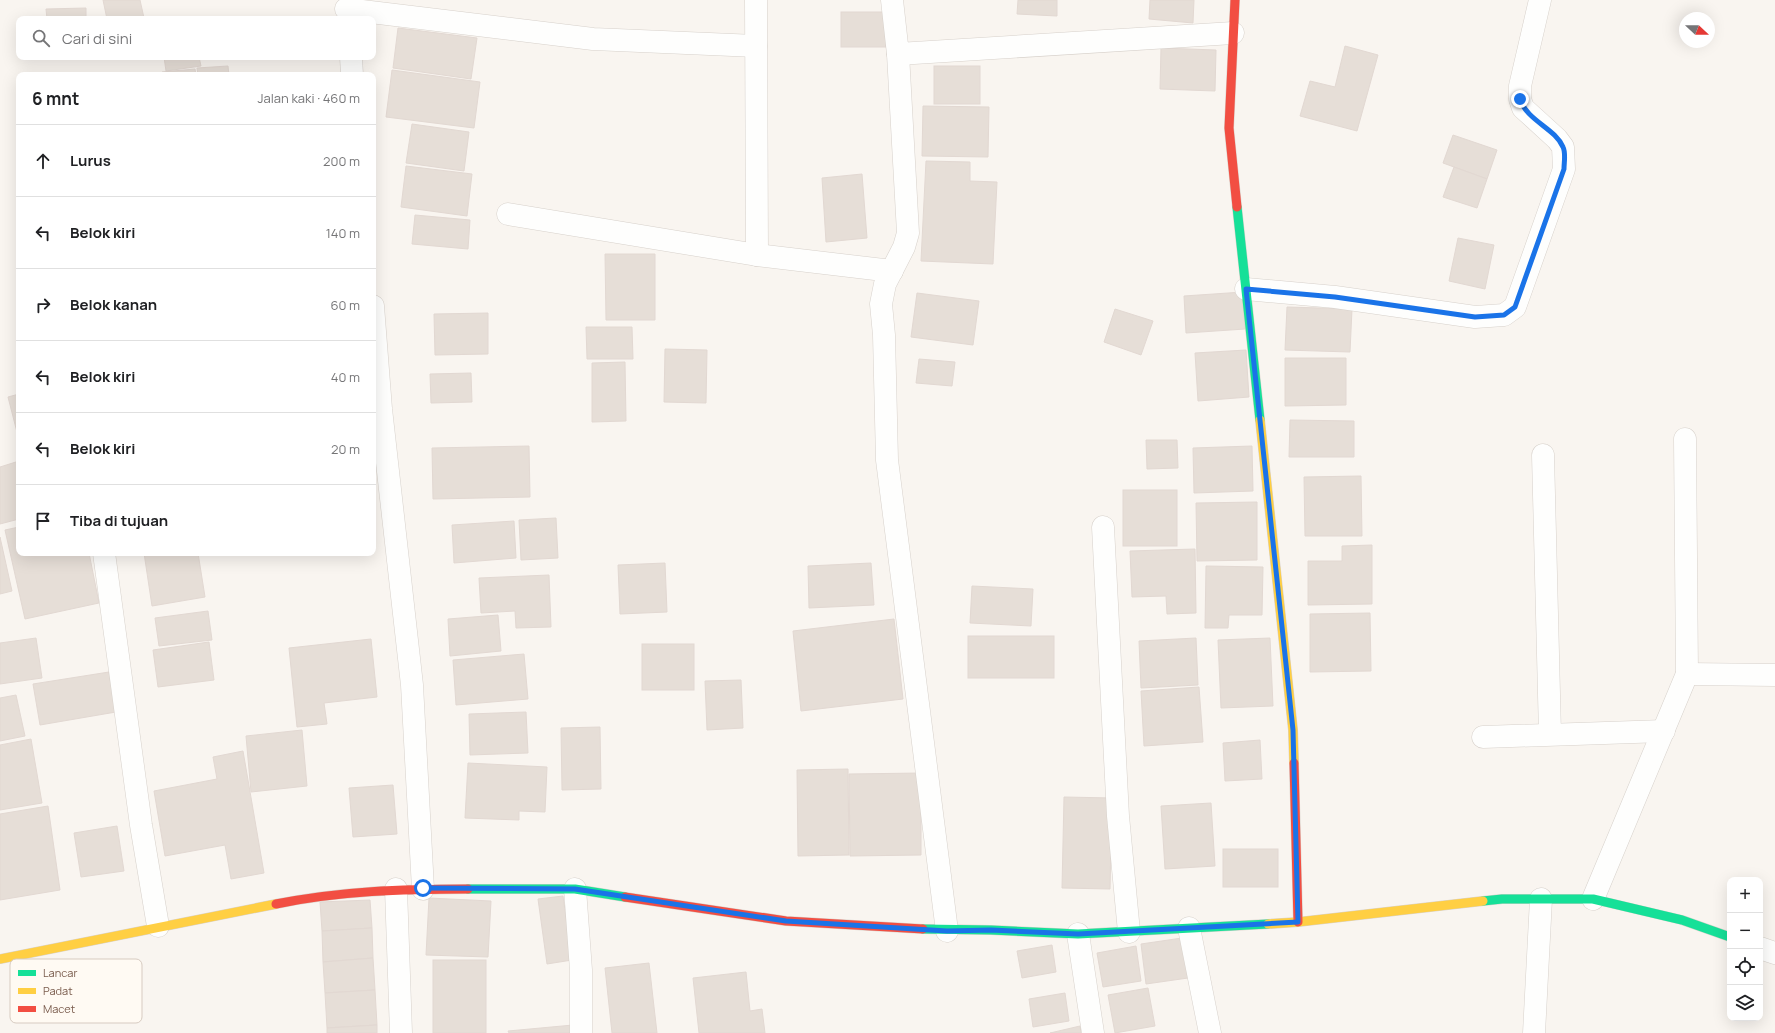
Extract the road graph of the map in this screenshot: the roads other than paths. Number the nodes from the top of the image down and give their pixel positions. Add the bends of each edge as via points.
1 (756, 0) edge
2 (892, 0) edge
3 (1235, 0) edge
4 (1540, 0) edge
5 (346, 9) edge
6 (1233, 33) junction
7 (756, 46) junction
8 (898, 54) junction
9 (350, 60) edge
10 (352, 72) edge
11 (508, 214) dead end
12 (757, 255) junction
13 (892, 271) junction
14 (1246, 289) junction
15 (376, 345) edge
16 (1685, 440) dead end
17 (1543, 455) dead end
18 (1103, 527) dead end
19 (104, 556) edge
20 (1687, 674) junction
21 (1775, 675) edge
22 (1664, 730) junction
23 (1550, 734) junction
24 (1483, 736) dead end
25 (423, 888) junction
26 (396, 889) junction
27 (575, 889) junction
28 (1541, 899) junction
29 (1593, 899) junction
30 (1298, 922) junction
31 (158, 926) junction
32 (1189, 928) junction
33 (947, 931) junction
34 (1129, 932) junction
35 (1078, 934) junction
36 (1727, 936) edge
37 (1763, 949) edge
38 (1775, 953) edge
39 (0, 959) edge
40 (401, 1033) edge
41 (580, 1033) edge
42 (1093, 1033) edge
43 (1210, 1033) edge
44 (1534, 1033) edge

1 - 7 street
2 - 8 street
3 - 6 street
4 - 14 street via 1520,86 1520,99 1523,108 1563,147 1564,169 1515,307 1504,315 1475,317 1335,297
5 - 7 street via 593,39
6 - 8 street
6 - 14 street via 1229,128
7 - 12 street
8 - 13 street via 908,233
9 - 10 street
11 - 12 street
12 - 13 street
13 - 33 street via 885,284 881,304 887,460
14 - 30 street via 1293,730
15 - 25 street via 412,685
16 - 20 street
17 - 23 street
18 - 34 street via 1118,816
19 - 31 street
20 - 21 street
20 - 22 street
22 - 23 street
22 - 29 street
23 - 24 street
25 - 26 street
25 - 27 street
26 - 31 street via 311,897
26 - 40 street
27 - 33 street via 786,921
27 - 41 street via 581,970
28 - 29 street
28 - 30 street via 1502,899
28 - 44 street
29 - 36 street via 1682,920
30 - 32 street
31 - 39 street
32 - 34 street
32 - 43 street
33 - 35 street via 991,930
34 - 35 street
35 - 42 street
37 - 38 street

